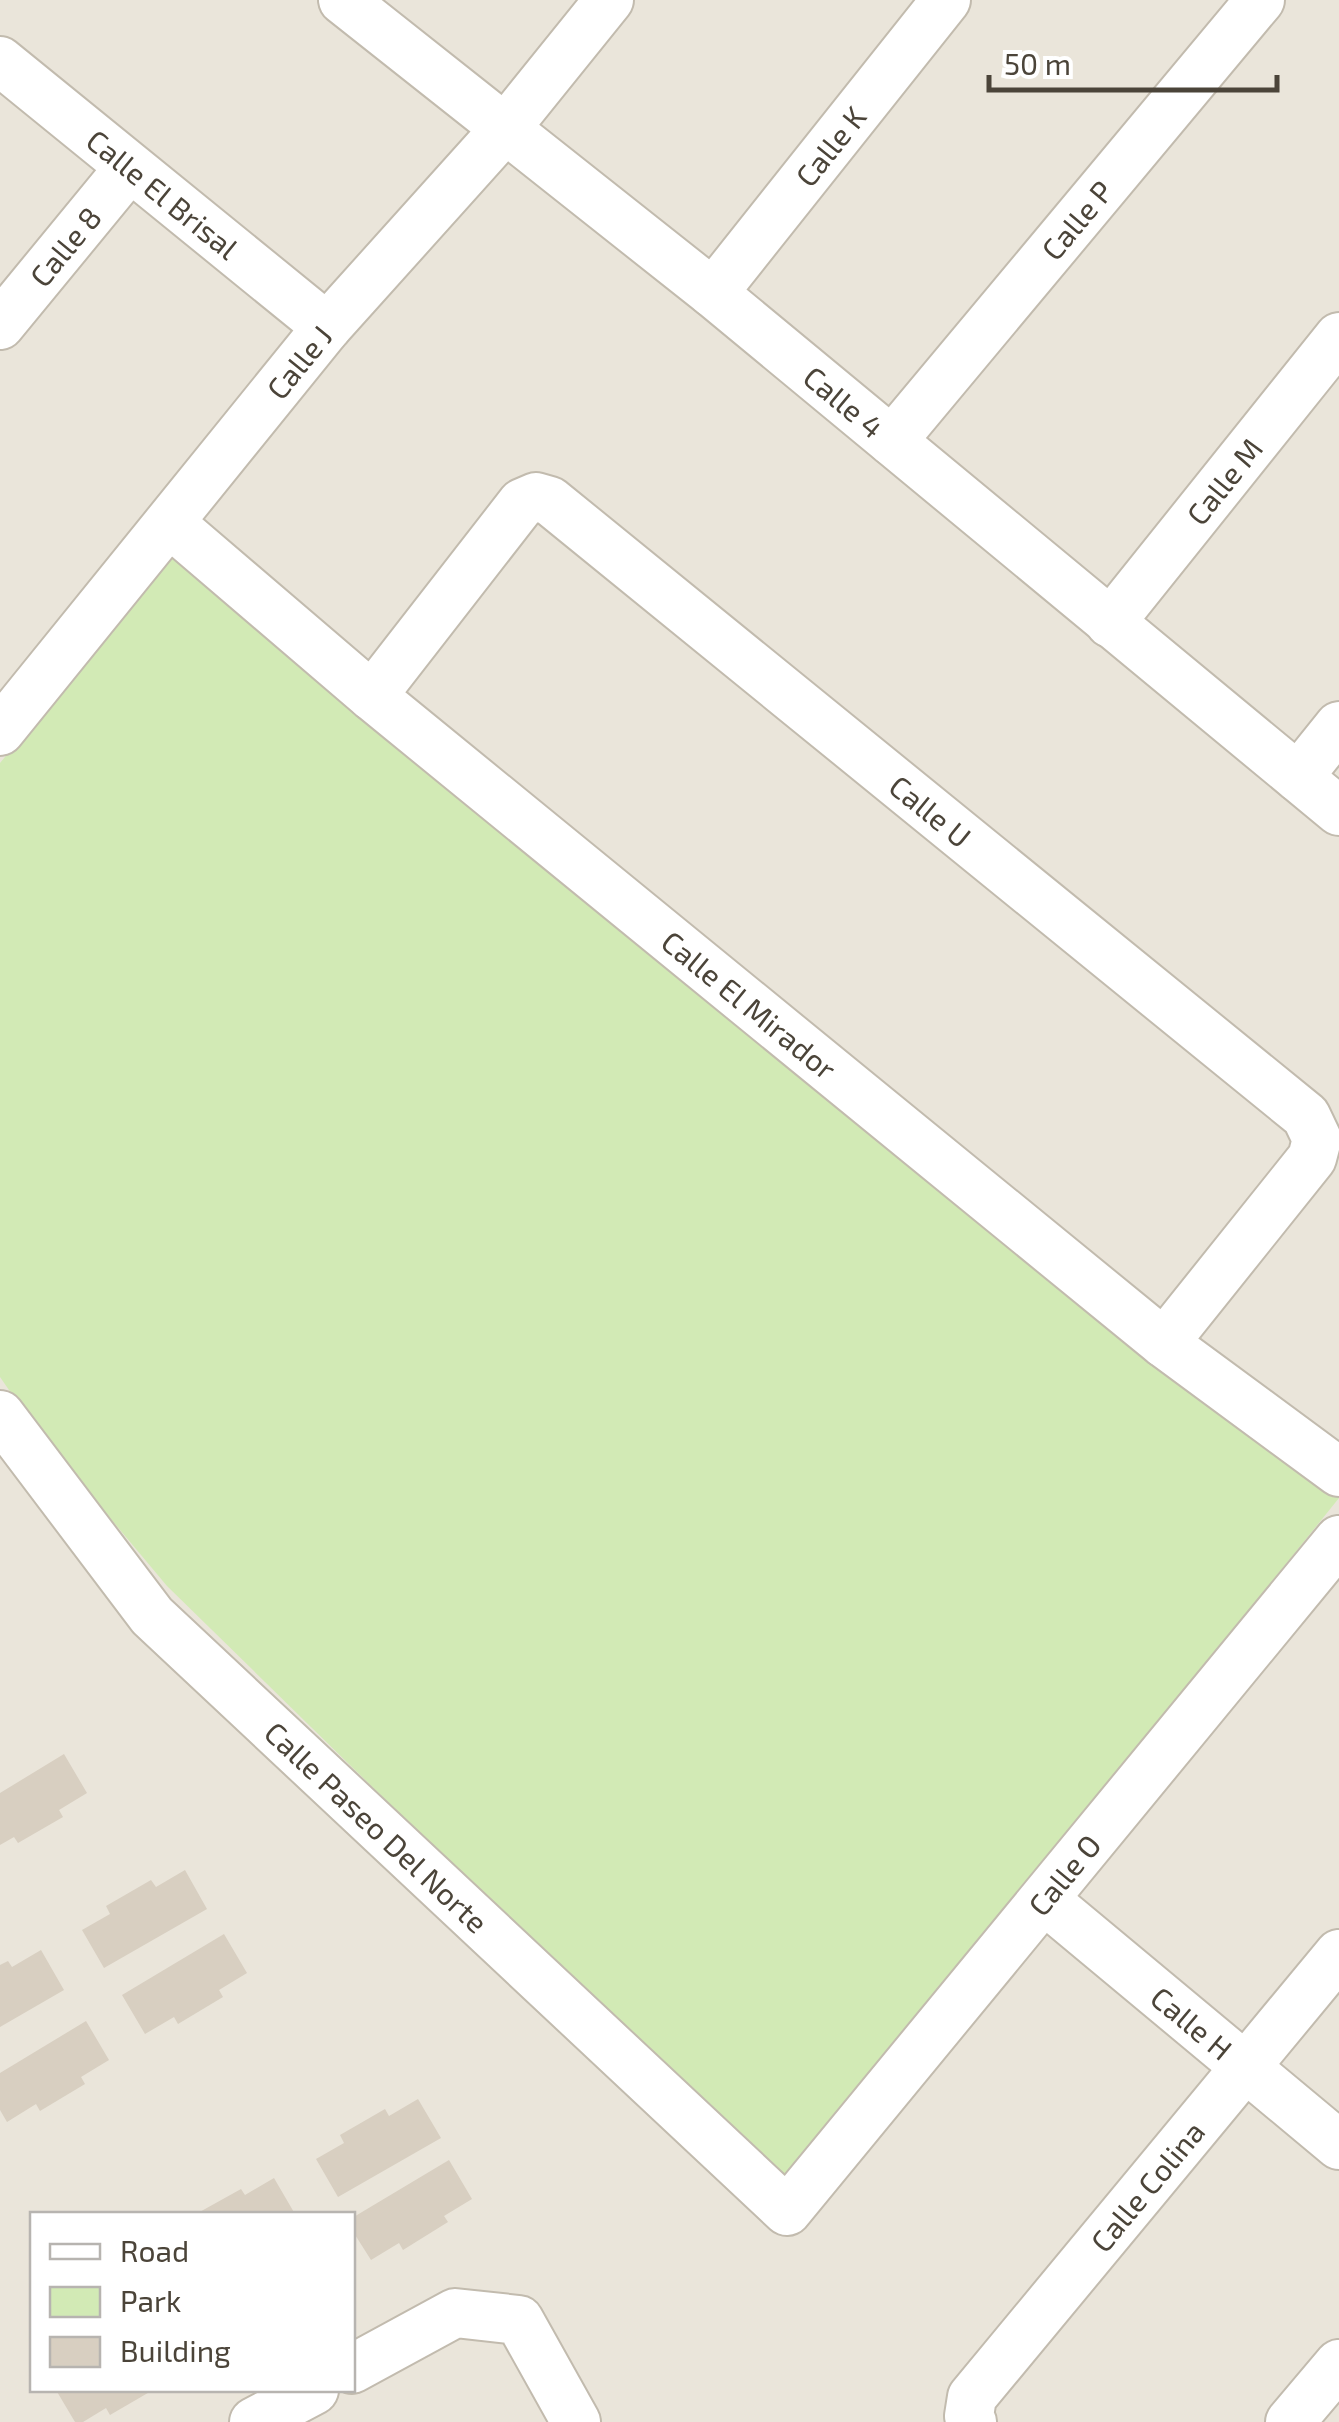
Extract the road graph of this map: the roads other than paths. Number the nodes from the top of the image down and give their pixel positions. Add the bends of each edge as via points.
1 (344, 0) edge
2 (609, 0) edge
3 (946, 0) edge
4 (1260, 0) edge
5 (0, 61) edge
6 (506, 130) junction
7 (129, 168) junction
8 (713, 293) junction
9 (0, 325) edge
10 (328, 328) junction
11 (1339, 337) edge
12 (892, 441) junction
13 (171, 524) junction
14 (1110, 623) junction
15 (372, 696) junction
16 (1339, 726) edge
17 (0, 731) edge
18 (1298, 777) junction
19 (1339, 811) edge
20 (1164, 1342) junction
21 (0, 1415) edge
22 (1339, 1472) edge
23 (1339, 1540) edge
24 (1046, 1900) junction
25 (1339, 1954) edge
26 (1243, 2066) junction
27 (1339, 2144) edge
28 (787, 2210) joint
29 (1339, 2364) edge
30 (355, 2366) edge
31 (310, 2392) edge
32 (254, 2422) edge
33 (576, 2422) edge
34 (972, 2422) edge
35 (1290, 2422) edge

1 - 6 street, Calle 4
2 - 6 street, Calle J
3 - 8 street, Calle K
4 - 12 street, Calle P
5 - 7 street, Calle El Brisal
6 - 8 street, Calle 4
6 - 10 street, Calle J
7 - 9 street, Calle 8
7 - 10 street, Calle El Brisal
8 - 12 street, Calle 4
10 - 13 street, Calle J
11 - 14 street, Calle M
12 - 14 street, Calle 4
13 - 15 street, Calle El Mirador
13 - 17 street, Calle J
14 - 18 street, Calle 4
15 - 20 street, Calle El Mirador
15 - 20 street, Calle U via 522,503 550,501 1306,1116 1317,1138 1312,1158
16 - 18 street
18 - 19 street, Calle 4
20 - 22 street, Calle El Mirador
21 - 28 street, Calle Paseo Del Norte via 152,1616
23 - 24 street, Calle O
24 - 26 street, Calle H
24 - 28 street, Calle O
25 - 26 street, Calle Colina
26 - 27 street, Calle H
26 - 34 street, Calle Colina via 972,2397
29 - 35 street
30 - 33 street via 455,2313 520,2320
31 - 32 street

